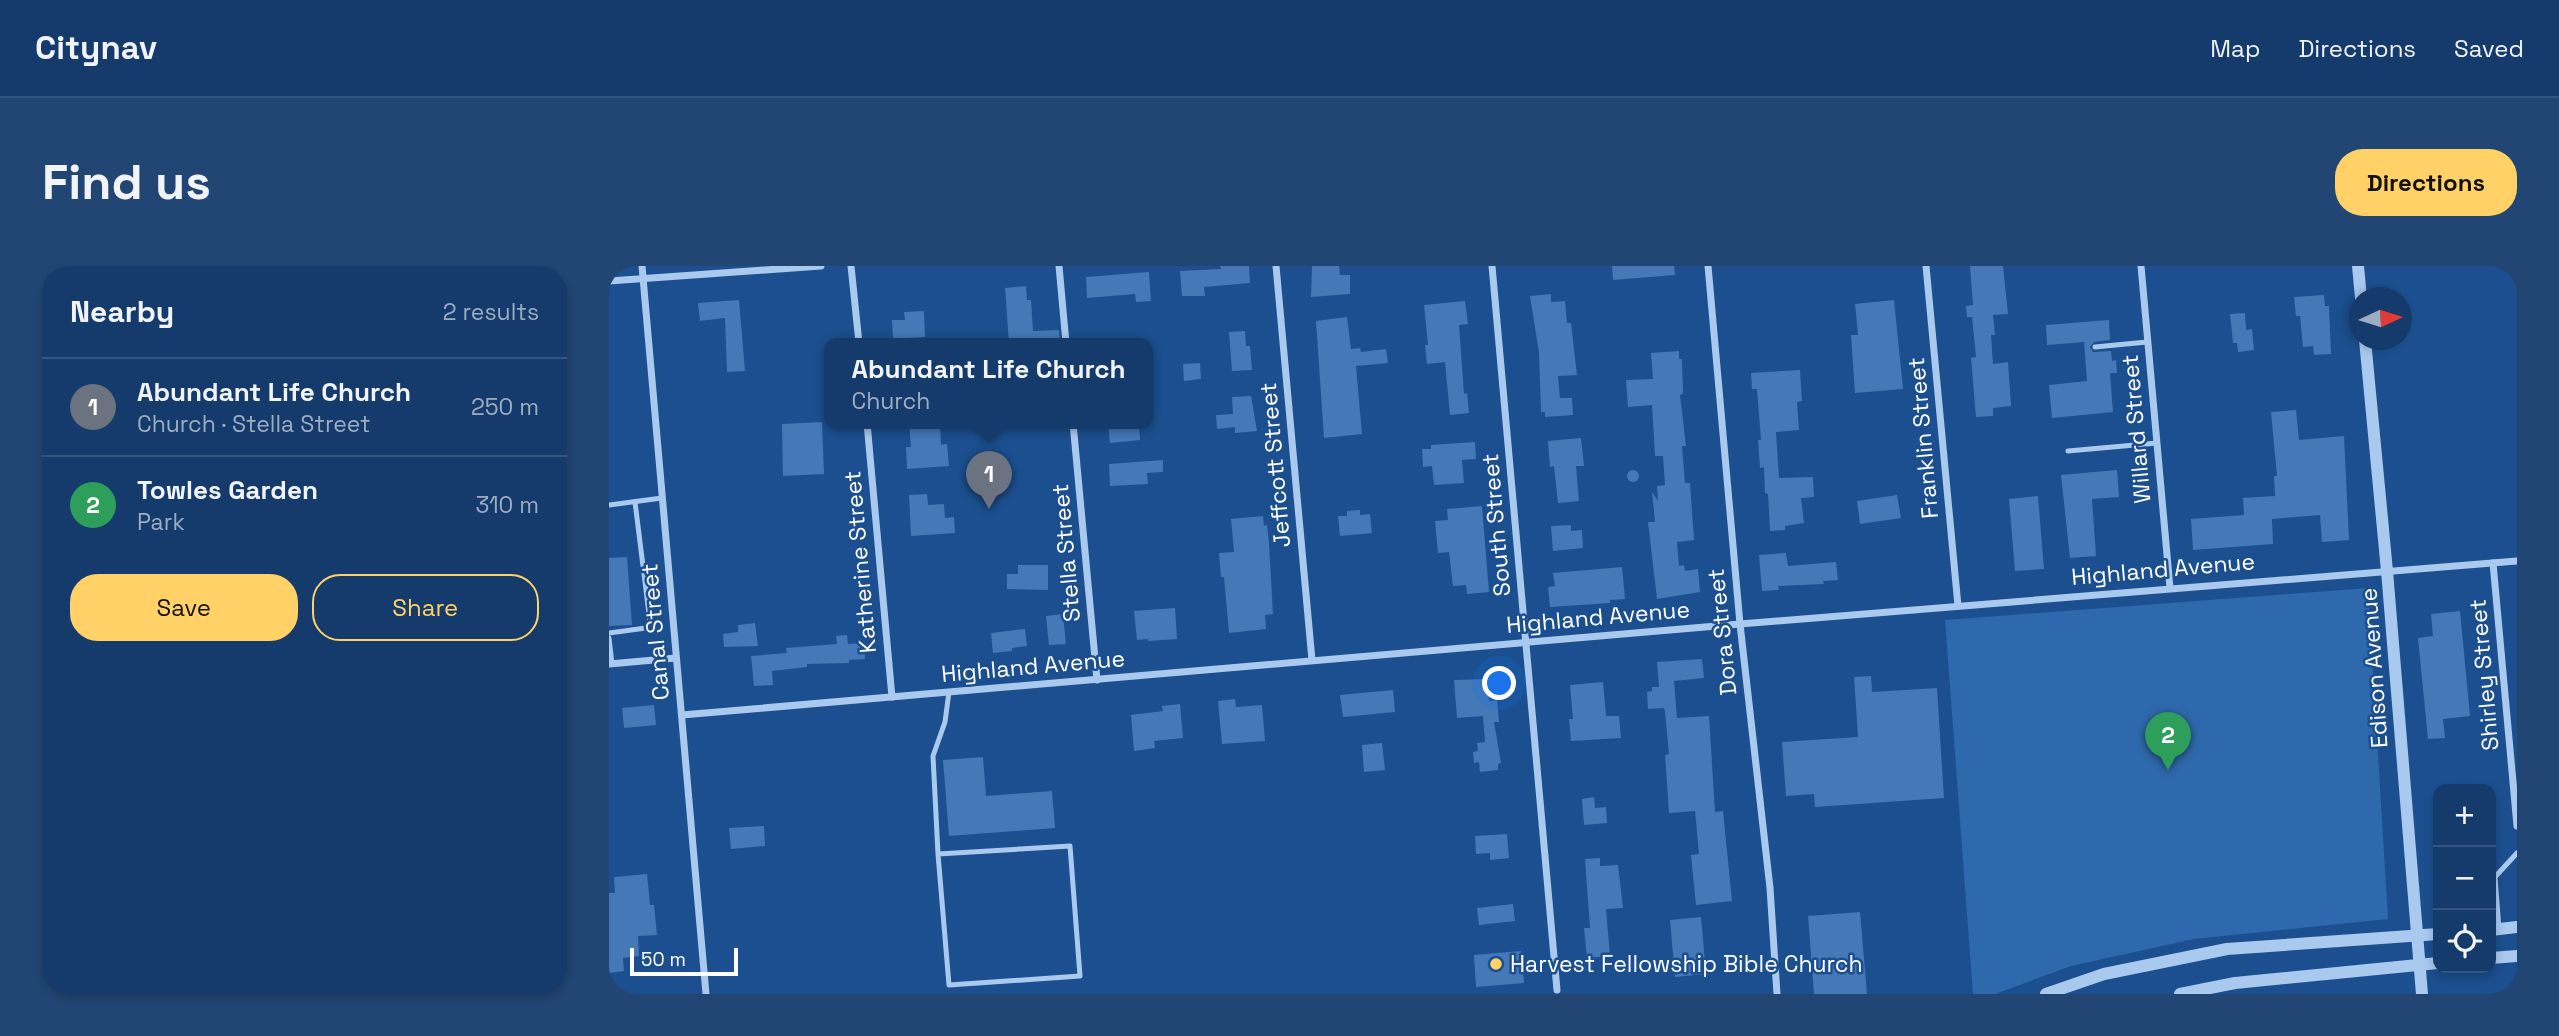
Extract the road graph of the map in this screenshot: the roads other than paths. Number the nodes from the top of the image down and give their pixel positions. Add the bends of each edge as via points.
1 (642, 266) edge
2 (821, 266) edge
3 (851, 266) edge
4 (1059, 266) edge
5 (1276, 266) edge
6 (1492, 266) edge
7 (1708, 266) edge
8 (1926, 266) edge
9 (2141, 266) edge
10 (2358, 266) edge
11 (643, 278) junction
12 (609, 281) edge
13 (2360, 287) edge
14 (858, 338) edge
15 (1066, 338) edge
16 (2147, 342) junction
17 (2095, 347) dead end
18 (2366, 350) edge
19 (868, 429) edge
20 (1074, 429) edge
21 (2157, 443) junction
22 (2068, 451) dead end
23 (662, 498) junction
24 (635, 502) junction
25 (609, 505) edge
26 (2517, 561) edge
27 (2493, 563) junction
28 (2387, 572) junction
29 (2170, 588) junction
30 (1958, 606) junction
31 (1740, 624) junction
32 (609, 633) edge
33 (609, 638) edge
34 (1527, 642) junction
35 (676, 658) junction
36 (1312, 660) junction
37 (611, 664) edge
38 (1097, 680) junction
39 (949, 692) junction
40 (892, 697) junction
41 (682, 715) junction
42 (2517, 826) edge
43 (2517, 853) edge
44 (938, 854) junction
45 (2496, 874) edge
46 (2517, 927) edge
47 (2496, 929) edge
48 (2433, 934) edge
49 (2417, 936) junction
50 (2517, 956) edge
51 (2496, 958) edge
52 (2433, 963) edge
53 (2420, 964) junction
54 (1557, 990) dead end
55 (706, 994) edge
56 (1777, 994) edge
57 (2046, 994) edge
58 (2180, 994) edge
59 (2422, 994) edge

1 - 11 street, Canal Street
2 - 11 street
3 - 14 street
4 - 15 street
5 - 36 street, Jeffcott Street
6 - 34 street, South Street
7 - 31 street, Dora Street
8 - 30 street, Franklin Street
9 - 16 street, Willard Street
10 - 13 street
11 - 12 street
11 - 23 street, Canal Street
16 - 17 lane
16 - 21 street, Willard Street
18 - 28 street, Edison Avenue
19 - 40 street, Katherine Street
20 - 38 street, Stella Street
21 - 22 lane
21 - 29 street, Willard Street
23 - 24 lane
23 - 35 street, Canal Street
24 - 25 lane
24 - 32 lane via 650,622 646,628
26 - 27 street, Highland Avenue
27 - 28 street, Highland Avenue
27 - 42 street, Shirley Street
28 - 29 street, Highland Avenue
28 - 49 street, Edison Avenue
29 - 30 street, Highland Avenue
30 - 31 street, Highland Avenue
31 - 34 street, Highland Avenue
31 - 56 street, Dora Street via 1770,888
33 - 37 lane
34 - 36 street, Highland Avenue
34 - 54 street, South Street
35 - 37 street
35 - 41 street, Canal Street
36 - 38 street, Highland Avenue
38 - 39 street, Highland Avenue
39 - 40 street, Highland Avenue
39 - 44 lane via 933,756
40 - 41 street, Highland Avenue
41 - 55 street, Canal Street
43 - 45 lane
44 - 44 lane via 1069,846 1080,976 949,985
46 - 47 street
48 - 49 street
49 - 53 street, Edison Avenue
49 - 57 street via 2227,949 2104,974
50 - 51 street
52 - 53 street
53 - 58 street via 2235,983
53 - 59 street, Edison Avenue

